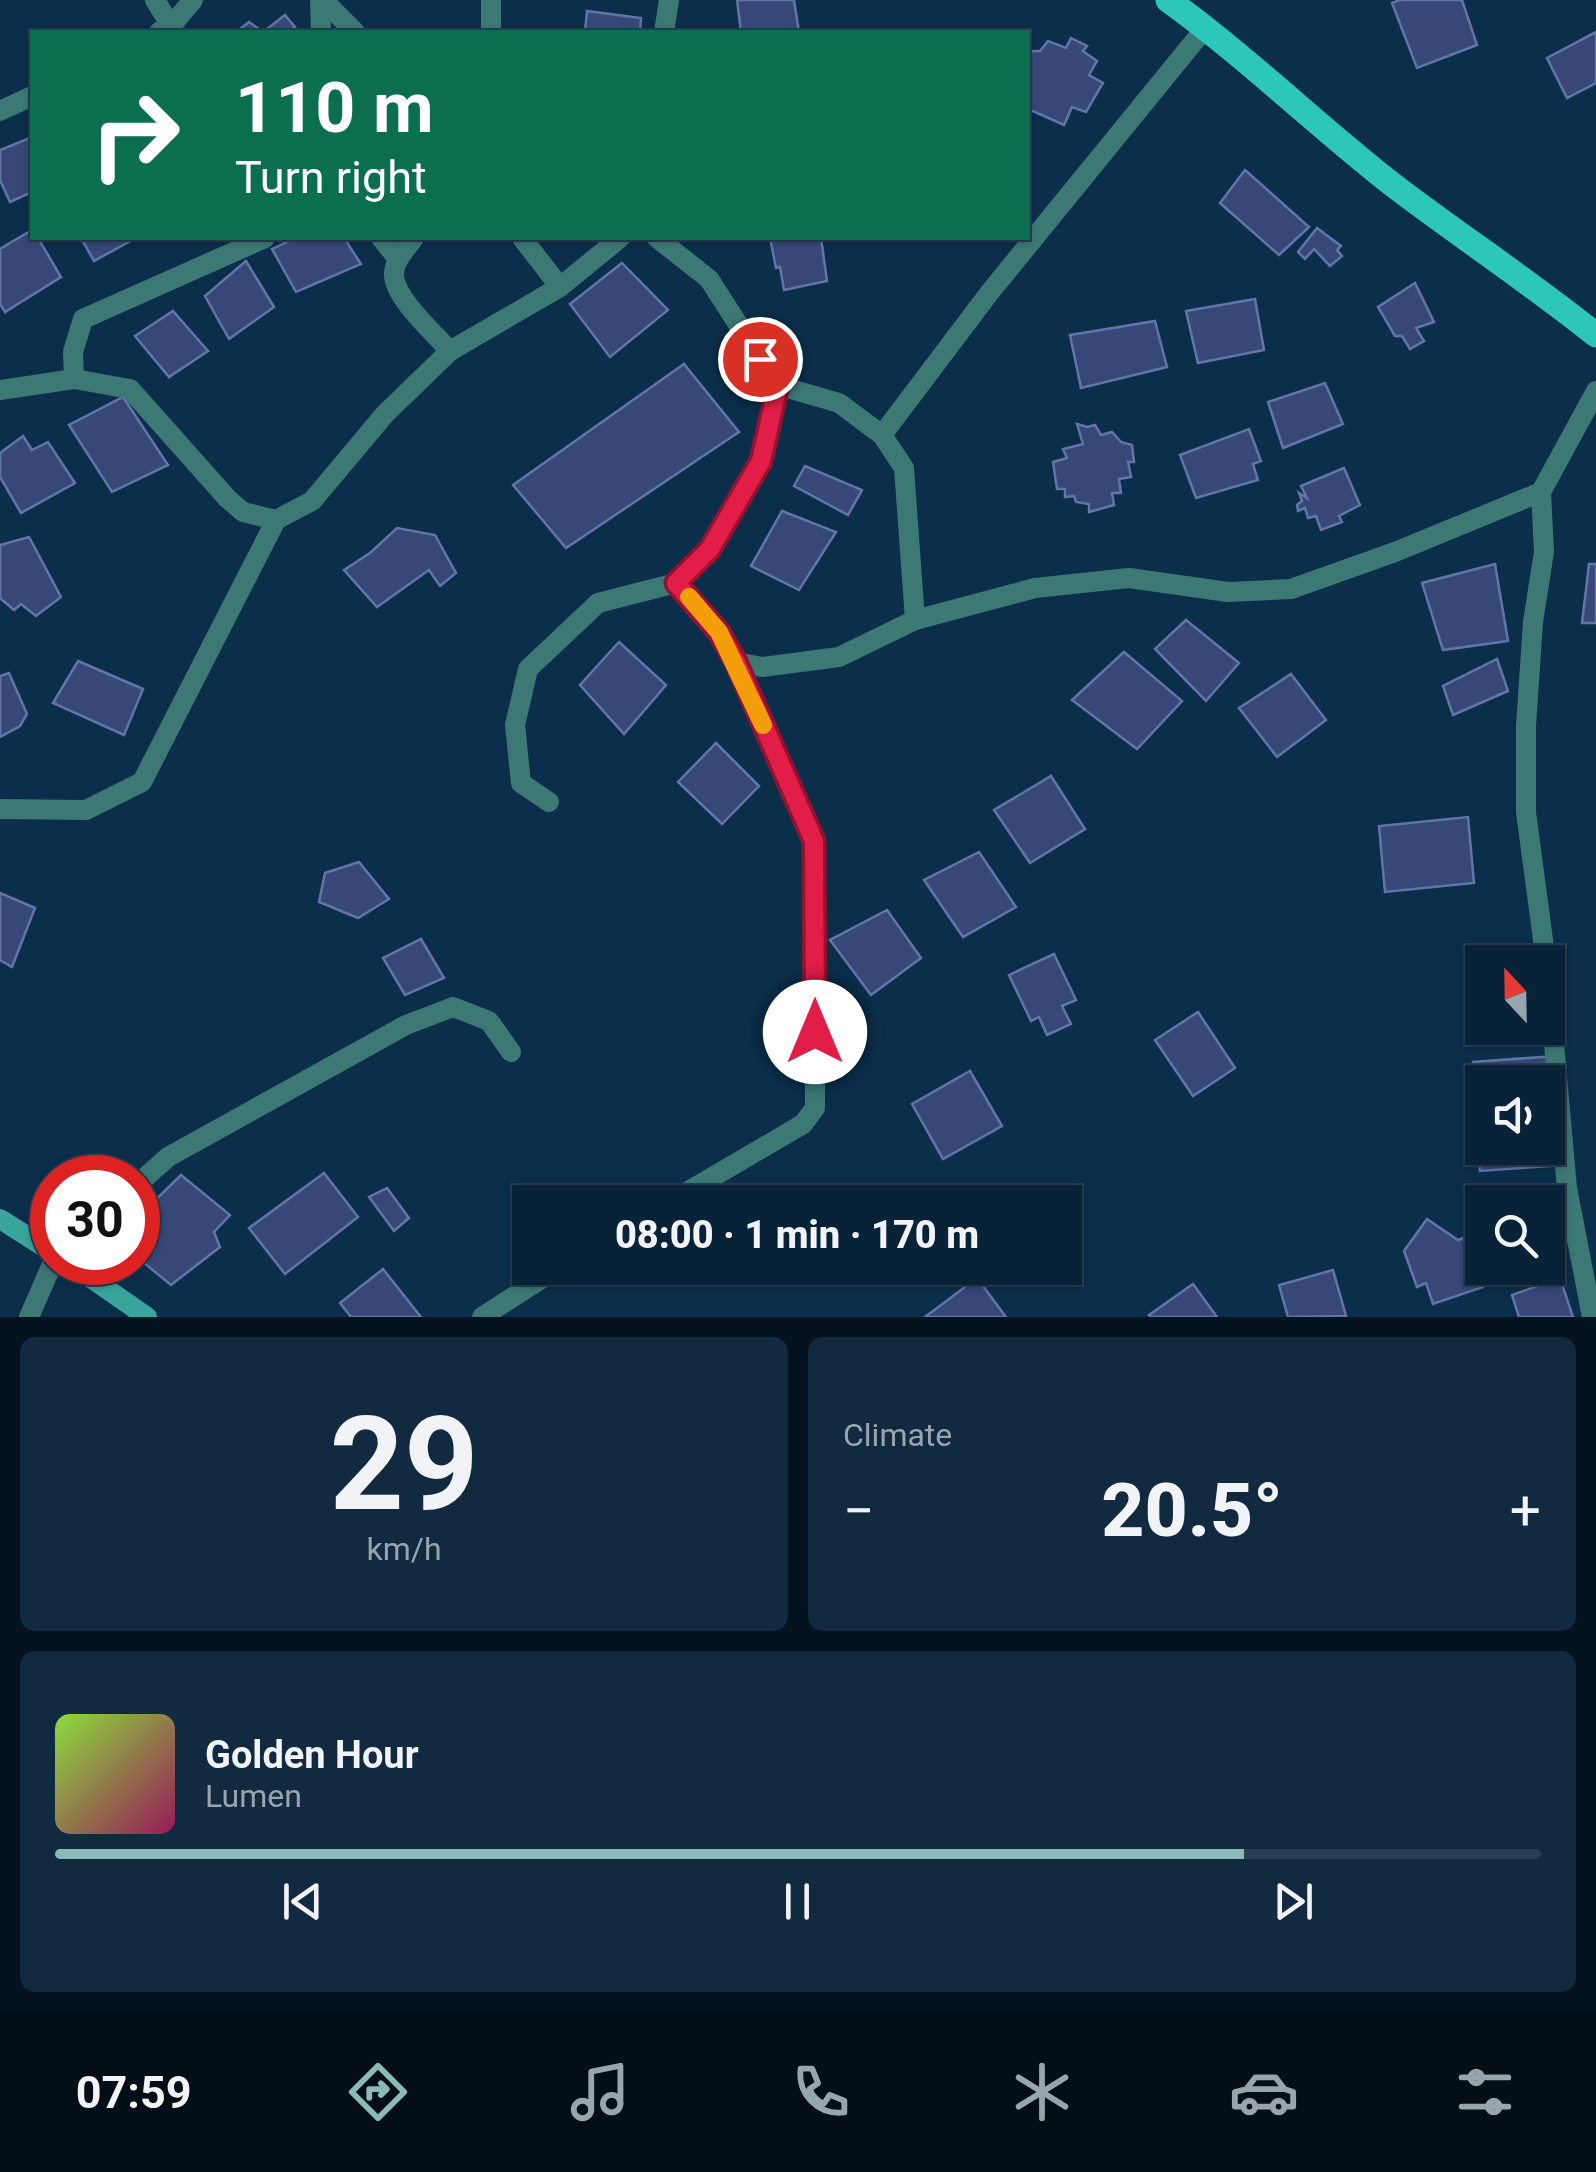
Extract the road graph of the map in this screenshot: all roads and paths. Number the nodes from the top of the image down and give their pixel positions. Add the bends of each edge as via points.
1 (155, 0) edge
2 (193, 0) edge
3 (322, 0) edge
4 (490, 0) edge
5 (670, 0) edge
6 (1168, 0) edge
7 (1206, 27) junction
8 (165, 29) edge
9 (321, 30) edge
10 (353, 30) edge
11 (490, 30) edge
12 (664, 30) edge
13 (30, 97) edge
14 (0, 111) edge
15 (261, 240) edge
16 (384, 240) edge
17 (412, 240) edge
18 (524, 240) edge
19 (618, 240) edge
20 (659, 240) edge
21 (398, 259) junction
22 (560, 288) junction
23 (1596, 335) edge
24 (450, 351) junction
25 (74, 379) junction
26 (778, 385) junction
27 (0, 390) edge
28 (1596, 391) edge
29 (882, 435) junction
30 (1541, 492) junction
31 (276, 520) junction
32 (676, 583) junction
33 (916, 620) junction
34 (736, 662) junction
35 (549, 802) dead end
36 (0, 809) edge
37 (1544, 945) edge
38 (1554, 1045) edge
39 (511, 1052) dead end
40 (160, 1164) edge
41 (699, 1185) edge
42 (0, 1219) edge
43 (30, 1238) edge
44 (43, 1285) edge
45 (101, 1285) edge
46 (532, 1285) edge
47 (29, 1317) edge
48 (146, 1317) edge
49 (482, 1317) edge
50 (1592, 1317) edge

1 - 8 street
2 - 8 street
3 - 9 street
3 - 10 street
4 - 11 street
5 - 12 street
6 - 7 main road
7 - 23 main road via 1393,185
7 - 29 street
13 - 14 street
15 - 25 street via 83,319
16 - 21 street
17 - 21 street
18 - 22 street
19 - 22 street
20 - 26 street via 709,279
21 - 24 street via 395,283 403,298
22 - 24 street
24 - 31 street via 384,414 312,501
25 - 27 street
25 - 31 street via 130,390 227,498 243,512
26 - 29 street via 839,404
26 - 32 street via 761,461 710,549
28 - 30 street
29 - 33 street via 904,468
30 - 33 street via 1291,590 1228,592 1129,578 1035,588
30 - 37 street via 1544,552 1531,657 1526,794
31 - 36 street via 142,782 86,810
32 - 34 street
32 - 35 street via 598,603 528,669 515,725 521,782
33 - 34 street via 840,657 762,668
34 - 41 street via 814,841 815,1108 803,1124
38 - 50 street via 1568,1188
39 - 40 street via 490,1022 454,1007 406,1026
42 - 43 street
44 - 47 street
45 - 48 street
46 - 49 street

